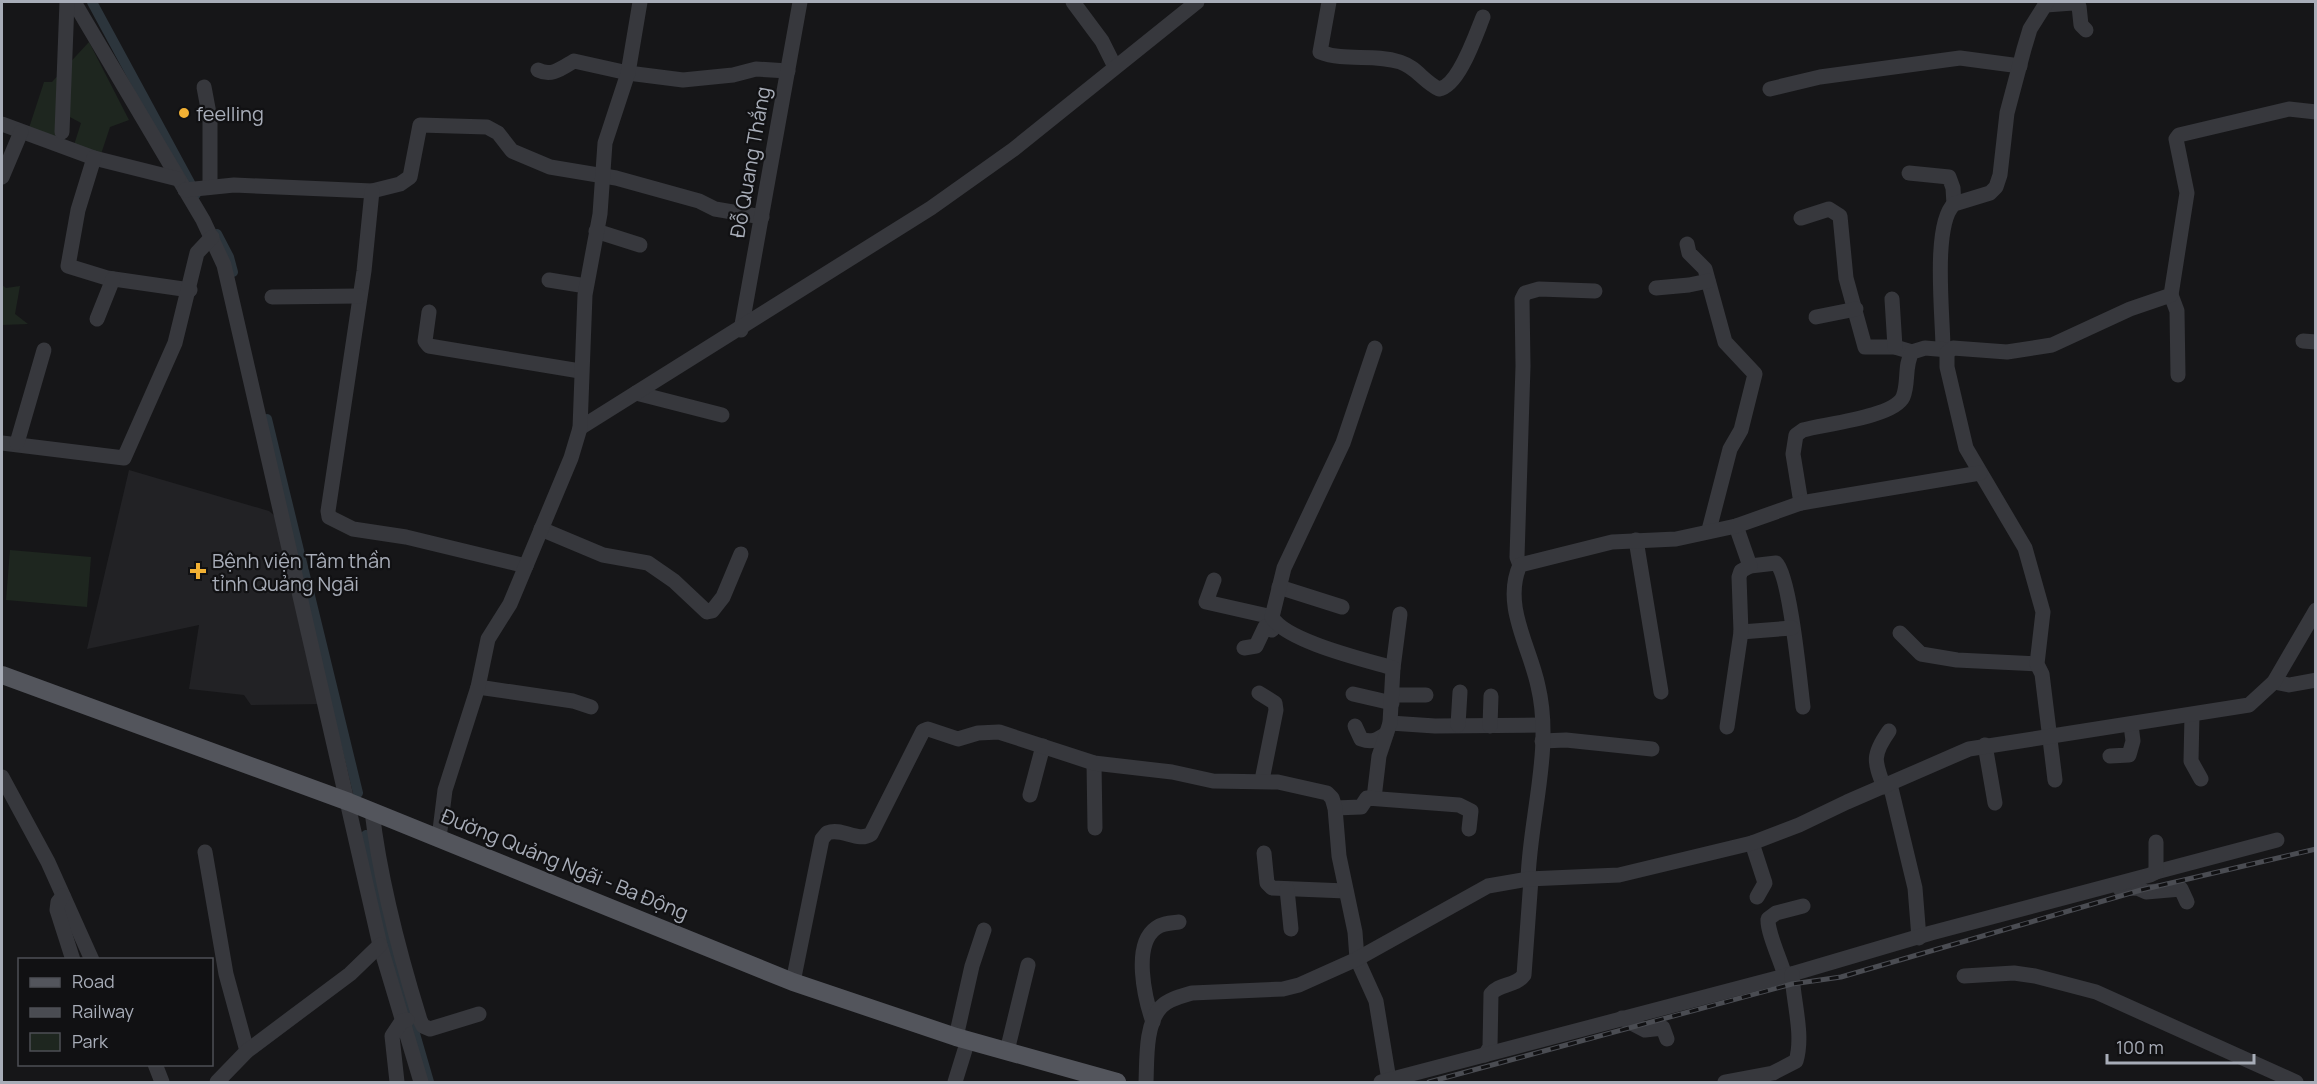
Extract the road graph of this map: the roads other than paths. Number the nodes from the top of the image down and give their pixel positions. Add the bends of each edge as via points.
1 (67, 2) edge
2 (74, 2) edge
3 (640, 2) edge
4 (800, 2) edge
5 (1072, 2) edge
6 (1197, 2) edge
7 (1329, 2) edge
8 (2046, 3) edge
9 (1483, 17) dead end
10 (2086, 30) dead end
11 (2020, 66) junction
12 (1115, 67) junction
13 (538, 70) dead end
14 (788, 71) junction
15 (628, 73) junction
16 (204, 87) dead end
17 (1770, 89) dead end
18 (2316, 112) edge
19 (2, 124) edge
20 (21, 132) junction
21 (62, 132) dead end
22 (94, 158) junction
23 (1909, 173) dead end
24 (602, 176) junction
25 (2, 177) edge
26 (193, 187) junction
27 (372, 191) junction
28 (1954, 204) junction
29 (762, 218) junction
30 (1801, 218) dead end
31 (596, 231) junction
32 (212, 237) junction
33 (1687, 244) dead end
34 (640, 245) dead end
35 (113, 279) junction
36 (549, 280) dead end
37 (1708, 281) junction
38 (586, 286) junction
39 (1656, 288) dead end
40 (190, 290) junction
41 (1594, 291) dead end
42 (2171, 295) junction
43 (359, 296) junction
44 (272, 297) dead end
45 (1892, 299) dead end
46 (1856, 309) junction
47 (429, 312) dead end
48 (1816, 317) dead end
49 (97, 319) dead end
50 (741, 330) junction
51 (1895, 347) junction
52 (1375, 348) dead end
53 (1946, 349) junction
54 (44, 350) dead end
55 (1912, 352) junction
56 (580, 371) junction
57 (2178, 375) dead end
58 (636, 393) junction
59 (722, 415) dead end
60 (580, 428) junction
61 (9, 443) edge
62 (1980, 473) junction
63 (1801, 504) junction
64 (1736, 526) junction
65 (541, 529) junction
66 (1709, 530) junction
67 (1636, 540) junction
68 (741, 554) dead end
69 (526, 566) junction
70 (1520, 566) junction
71 (1750, 566) junction
72 (1214, 580) dead end
73 (1279, 587) junction
74 (1342, 607) dead end
75 (2316, 610) edge
76 (1400, 614) dead end
77 (1273, 620) junction
78 (1792, 628) junction
79 (1741, 632) junction
80 (1900, 633) dead end
81 (1244, 648) dead end
82 (2037, 664) junction
83 (1393, 668) junction
84 (2, 675) edge
85 (2316, 680) edge
86 (2274, 682) junction
87 (478, 687) junction
88 (1460, 692) dead end
89 (1661, 692) dead end
90 (1259, 693) dead end
91 (1353, 694) dead end
92 (1426, 695) dead end
93 (1491, 696) dead end
94 (1392, 699) junction
95 (591, 707) dead end
96 (1803, 707) dead end
97 (2192, 715) junction
98 (1458, 725) junction
99 (1541, 725) junction
100 (2131, 725) junction
101 (1355, 726) dead end
102 (1490, 726) junction
103 (1727, 726) dead end
104 (1388, 729) junction
105 (1889, 731) dead end
106 (2049, 737) junction
107 (1542, 741) junction
108 (1043, 746) junction
109 (1985, 746) junction
110 (1652, 749) dead end
111 (2110, 756) dead end
112 (1094, 763) junction
113 (2, 777) edge
114 (2201, 779) dead end
115 (1262, 780) junction
116 (2055, 780) dead end
117 (1887, 785) junction
118 (1030, 795) dead end
119 (1374, 798) junction
120 (349, 802) junction
121 (1995, 803) dead end
122 (1335, 808) junction
123 (372, 811) junction
124 (1095, 828) dead end
125 (1469, 829) dead end
126 (440, 838) junction
127 (2277, 840) dead end
128 (2156, 842) dead end
129 (1752, 843) junction
130 (205, 852) dead end
131 (1264, 853) dead end
132 (2156, 872) junction
133 (1529, 879) junction
134 (2114, 884) junction
135 (1287, 889) junction
136 (1346, 891) junction
137 (63, 896) junction
138 (1757, 897) dead end
139 (2187, 902) dead end
140 (1803, 906) dead end
141 (1179, 922) dead end
142 (1291, 929) dead end
143 (984, 930) dead end
144 (1919, 938) junction
145 (380, 945) junction
146 (72, 958) edge
147 (91, 958) edge
148 (1357, 959) junction
149 (1029, 965) dead end
150 (1788, 975) junction
151 (1964, 976) dead end
152 (793, 982) junction
153 (479, 1014) dead end
154 (1622, 1018) junction
155 (411, 1019) junction
156 (1153, 1022) junction
157 (962, 1038) junction
158 (1667, 1039) dead end
159 (247, 1051) junction
160 (1008, 1052) junction
161 (1485, 1055) junction
162 (154, 1066) edge
163 (2287, 1081) edge
164 (1385, 1082) edge
165 (162, 1083) edge
166 (218, 1083) edge
167 (397, 1083) edge
168 (421, 1083) edge
169 (955, 1083) edge
170 (1117, 1083) edge
171 (1146, 1083) edge
172 (1725, 1083) edge

1 - 21 street
2 - 26 street
3 - 15 street
4 - 14 street, Đỗ Quang Thắng
5 - 12 street via 1102,40
6 - 12 street
7 - 9 street via 1320,52 1336,58 1379,57 1403,63 1439,88 1448,84 1462,65
8 - 10 street via 2079,6 2081,25
8 - 11 street via 2030,29
11 - 17 street via 1960,58 1820,77
11 - 28 street via 2007,114 1996,187 1990,193
12 - 50 street via 1014,149 931,208
13 - 15 street via 556,72 574,61
14 - 15 street via 756,69 683,80
14 - 29 street, Đỗ Quang Thắng
15 - 24 street via 605,143
16 - 26 street via 210,120
18 - 42 street via 2289,109 2179,135 2176,139 2187,193
19 - 20 street
20 - 22 street
20 - 25 street
22 - 26 street
22 - 35 street via 72,231 68,266
23 - 28 street via 1949,177
24 - 27 street via 550,167 512,151 498,133 487,128 420,125 410,177 400,184
24 - 29 street via 699,201 715,209
24 - 31 street
26 - 27 street
26 - 32 street
27 - 43 street
28 - 53 street via 1944,221 1941,253
29 - 50 street, Đỗ Quang Thắng
30 - 46 street via 1829,209 1840,216 1846,278
31 - 34 street
31 - 38 street
32 - 40 street via 197,253
32 - 120 street via 224,265
33 - 37 street via 1689,253 1705,269
35 - 40 street
35 - 49 street
36 - 38 street
37 - 39 street
37 - 66 street via 1725,342 1755,374
38 - 56 street
40 - 61 street via 175,343 124,458
41 - 70 street via 1539,289 1525,293 1522,299 1517,557
42 - 53 street via 2052,345 2007,352
42 - 57 street via 2177,312
43 - 44 street
43 - 69 street via 329,517 353,529 406,537
45 - 51 street
46 - 48 street
46 - 51 street via 1865,347
47 - 56 street via 425,341 429,346
50 - 58 street
51 - 55 street
52 - 73 street via 1342,443 1284,568
53 - 55 street
53 - 62 street via 1960,431
54 - 61 street
55 - 63 street via 1903,395 1895,406 1796,435 1793,454
56 - 60 street
58 - 59 street
58 - 60 street
60 - 65 street
62 - 63 street
62 - 82 street via 2025,548 2043,612
63 - 64 street
64 - 66 street
64 - 71 street
65 - 68 street via 603,555 648,563 707,612 723,597
65 - 69 street
66 - 67 street via 1676,539
67 - 70 street via 1596,545
67 - 89 street
69 - 87 street via 510,604 488,639
70 - 99 street via 1515,576 1515,604 1538,685
71 - 78 street via 1779,565
71 - 79 street via 1739,577
72 - 77 street via 1206,602
73 - 74 street
73 - 77 street
75 - 86 street
76 - 83 street
77 - 81 street via 1272,630 1264,627 1256,646
77 - 83 street via 1296,635 1339,653
78 - 79 street
78 - 96 street
79 - 103 street
80 - 82 street via 1921,654
82 - 106 street via 2042,674
83 - 94 street
84 - 120 main road, Đường Quảng Ngãi - Ba Động
85 - 86 street
86 - 97 street via 2249,705
87 - 95 street
87 - 126 street via 446,790
88 - 98 street
90 - 115 street via 1275,703 1276,710
91 - 94 street
92 - 94 street
93 - 102 street
94 - 104 street
97 - 100 street
97 - 114 street via 2191,761
98 - 102 street
98 - 104 street
99 - 102 street
99 - 107 street
100 - 106 street
100 - 111 street via 2132,751 2129,755
101 - 104 street via 1361,739 1368,741 1376,740
104 - 119 street
105 - 117 street via 1875,753
106 - 109 street
106 - 116 street
107 - 110 street
107 - 133 street
108 - 112 street
108 - 118 street
108 - 152 street via 999,732 958,739 923,730 871,834 859,837 831,831 822,839
109 - 117 street via 1969,749
109 - 121 street
112 - 115 street via 1213,781
112 - 124 street
113 - 137 street
115 - 122 street via 1327,793
117 - 129 street
117 - 144 street via 1915,888
119 - 122 street via 1367,798 1361,807
119 - 125 street via 1466,806 1471,811
120 - 123 main road, Đường Quảng Ngãi - Ba Động
120 - 145 street
122 - 136 street
123 - 126 main road, Đường Quảng Ngãi - Ba Động
123 - 155 street
126 - 152 main road, Đường Quảng Ngãi - Ba Động
127 - 132 street
128 - 132 street
129 - 133 street via 1619,875
129 - 138 street via 1765,883
130 - 159 street via 225,974
131 - 135 street via 1269,886
132 - 134 street
133 - 148 street via 1488,886
133 - 161 street via 1524,975 1491,994 1490,1047
134 - 139 street via 2119,889 2137,888 2145,892 2181,889
134 - 144 street
135 - 136 street
135 - 142 street
136 - 148 street
137 - 146 street via 56,905
137 - 147 street
140 - 150 street via 1776,913 1768,920
141 - 156 street via 1156,928 1144,944 1144,988
143 - 157 street via 972,966
144 - 150 street
145 - 155 street
145 - 159 street via 350,974
148 - 156 street via 1283,989 1178,997 1161,1006
148 - 164 street via 1376,1001
149 - 160 street
150 - 154 street
150 - 172 street via 1800,1036 1796,1061 1780,1071
151 - 163 street via 2024,975 2096,992
152 - 157 main road, Đường Quảng Ngãi - Ba Động
153 - 155 street via 430,1029
154 - 158 street via 1646,1030 1663,1028
154 - 161 street
155 - 167 street via 392,1036
155 - 168 street
156 - 171 street
157 - 160 main road, Đường Quảng Ngãi - Ba Động
157 - 169 street
159 - 166 street
160 - 170 main road, Đường Quảng Ngãi - Ba Động
161 - 164 street
162 - 165 street

